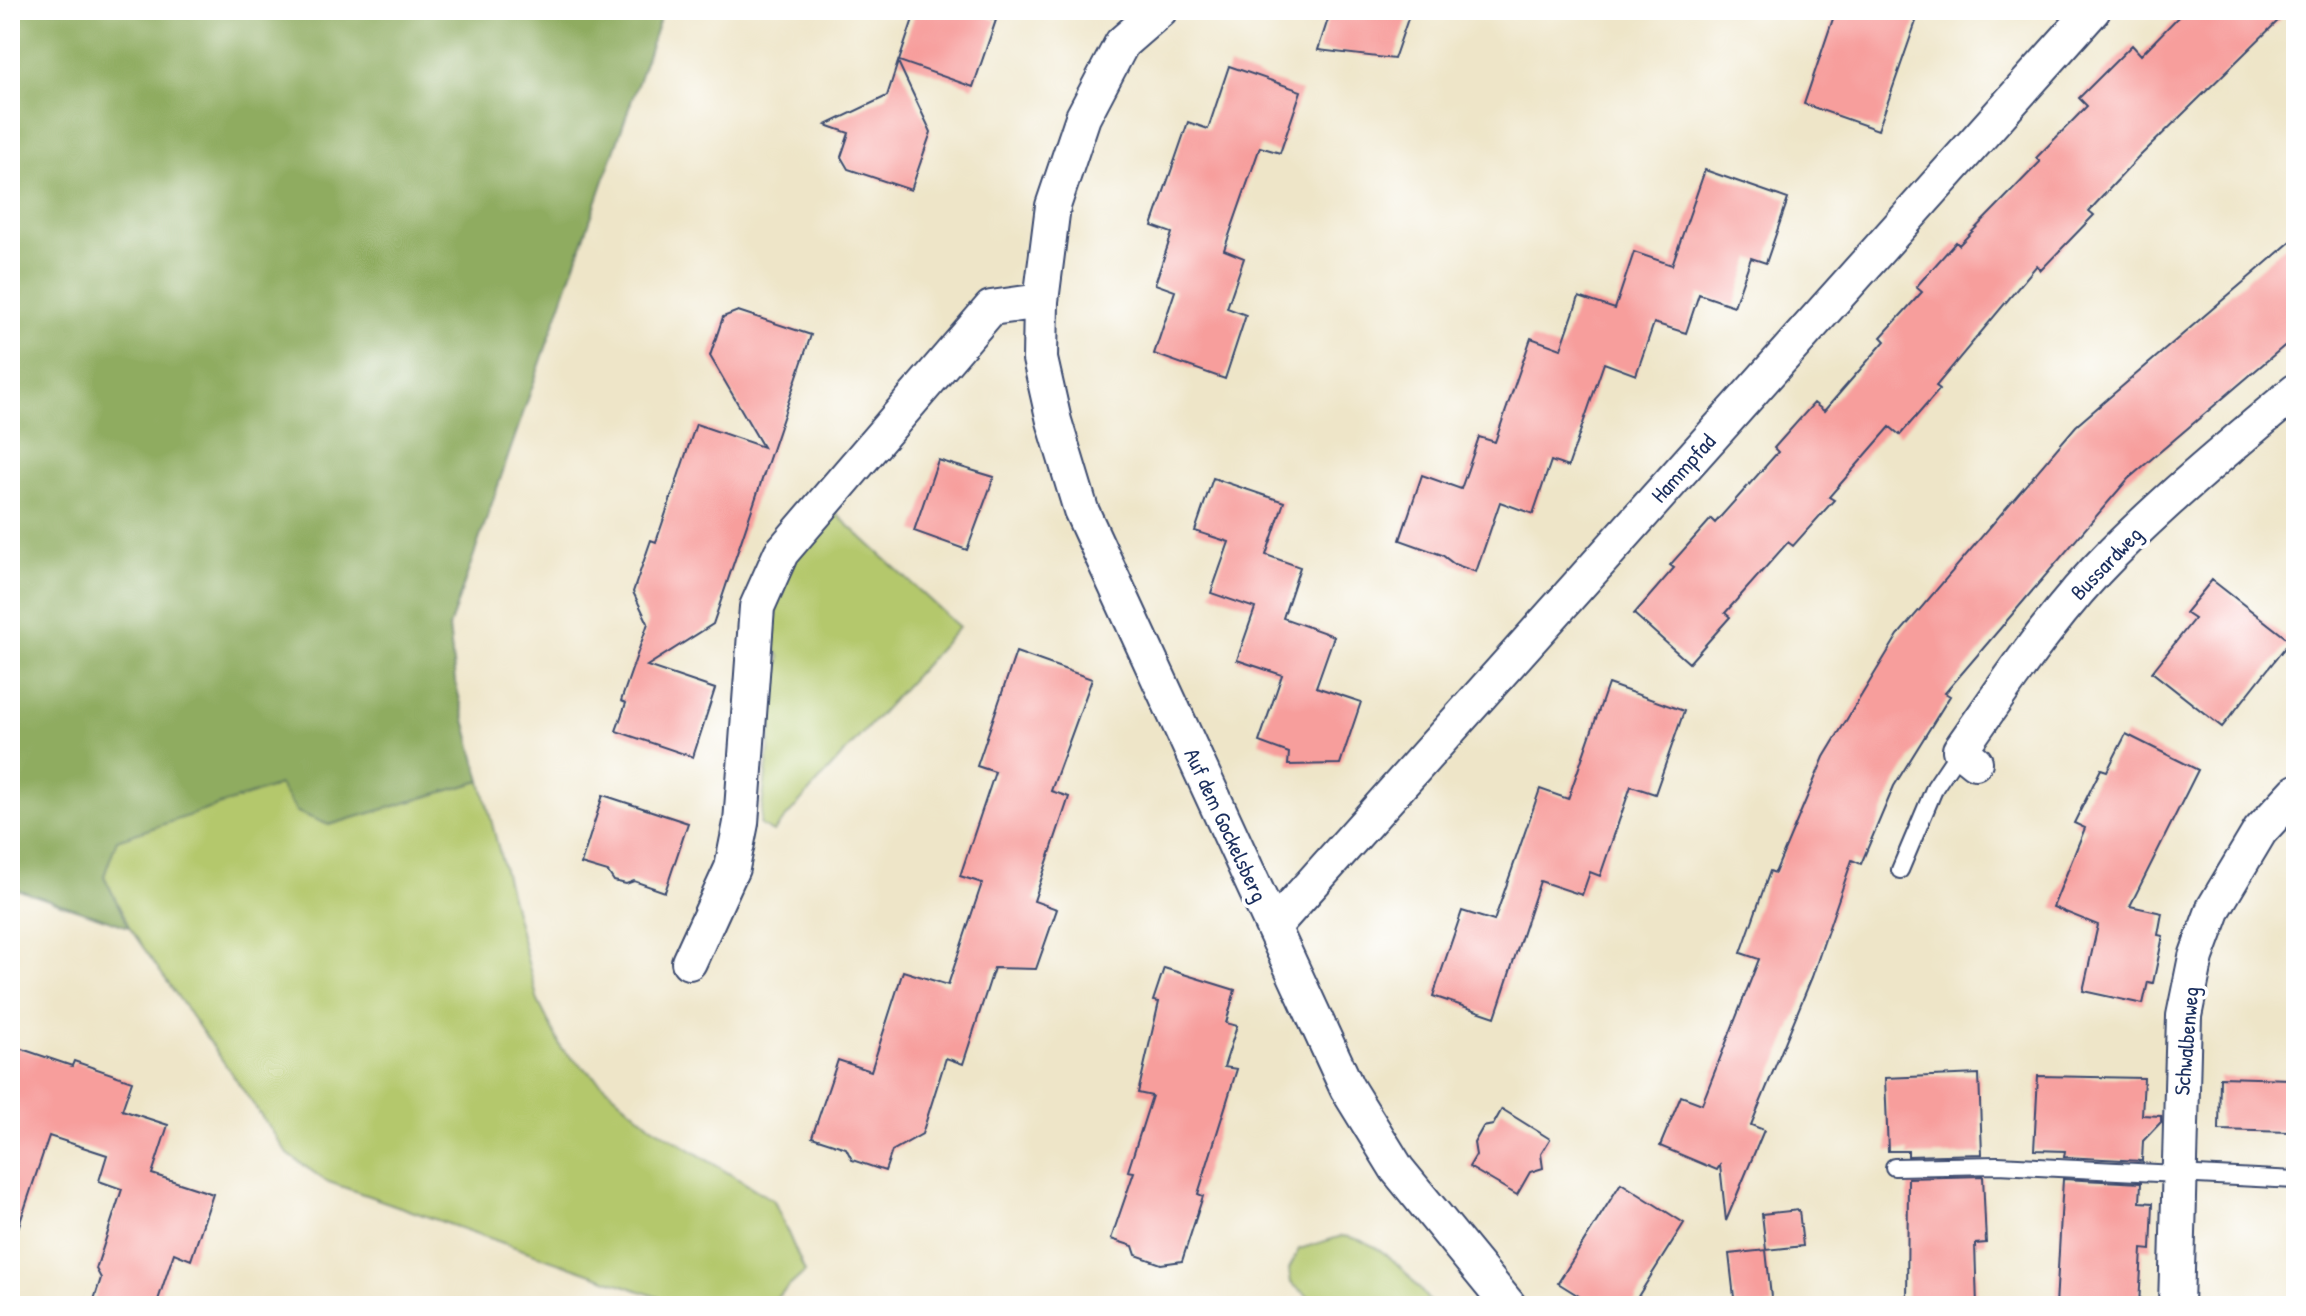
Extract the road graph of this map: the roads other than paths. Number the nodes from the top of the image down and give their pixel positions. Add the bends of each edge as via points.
1 (1160, 10) edge
2 (2093, 10) edge
3 (1041, 301) junction
4 (2296, 391) edge
5 (1968, 756) joint
6 (2296, 792) edge
7 (1900, 870) dead end
8 (1273, 927) junction
9 (689, 962) dead end
10 (1894, 1167) dead end
11 (2178, 1176) junction
12 (2296, 1180) edge
13 (1509, 1306) edge
14 (2176, 1306) edge

1 - 3 street, Auf dem Gockelsberg via 1122,43 1083,117 1053,206
2 - 8 street, Hammpfad
3 - 8 street, Auf dem Gockelsberg via 1040,359 1081,510
3 - 9 street via 991,308 781,553 757,607 741,823 732,868
4 - 5 street, Bussardweg via 2197,473 2112,554 2049,626
5 - 7 lane via 1935,787
6 - 11 street, Schwalbenweg via 2260,831 2214,908 2196,957 2184,1016
8 - 13 street, Auf dem Gockelsberg via 1347,1088 1372,1129 1397,1169
10 - 11 lane via 1998,1165
11 - 12 lane
11 - 14 street, Schwalbenweg

